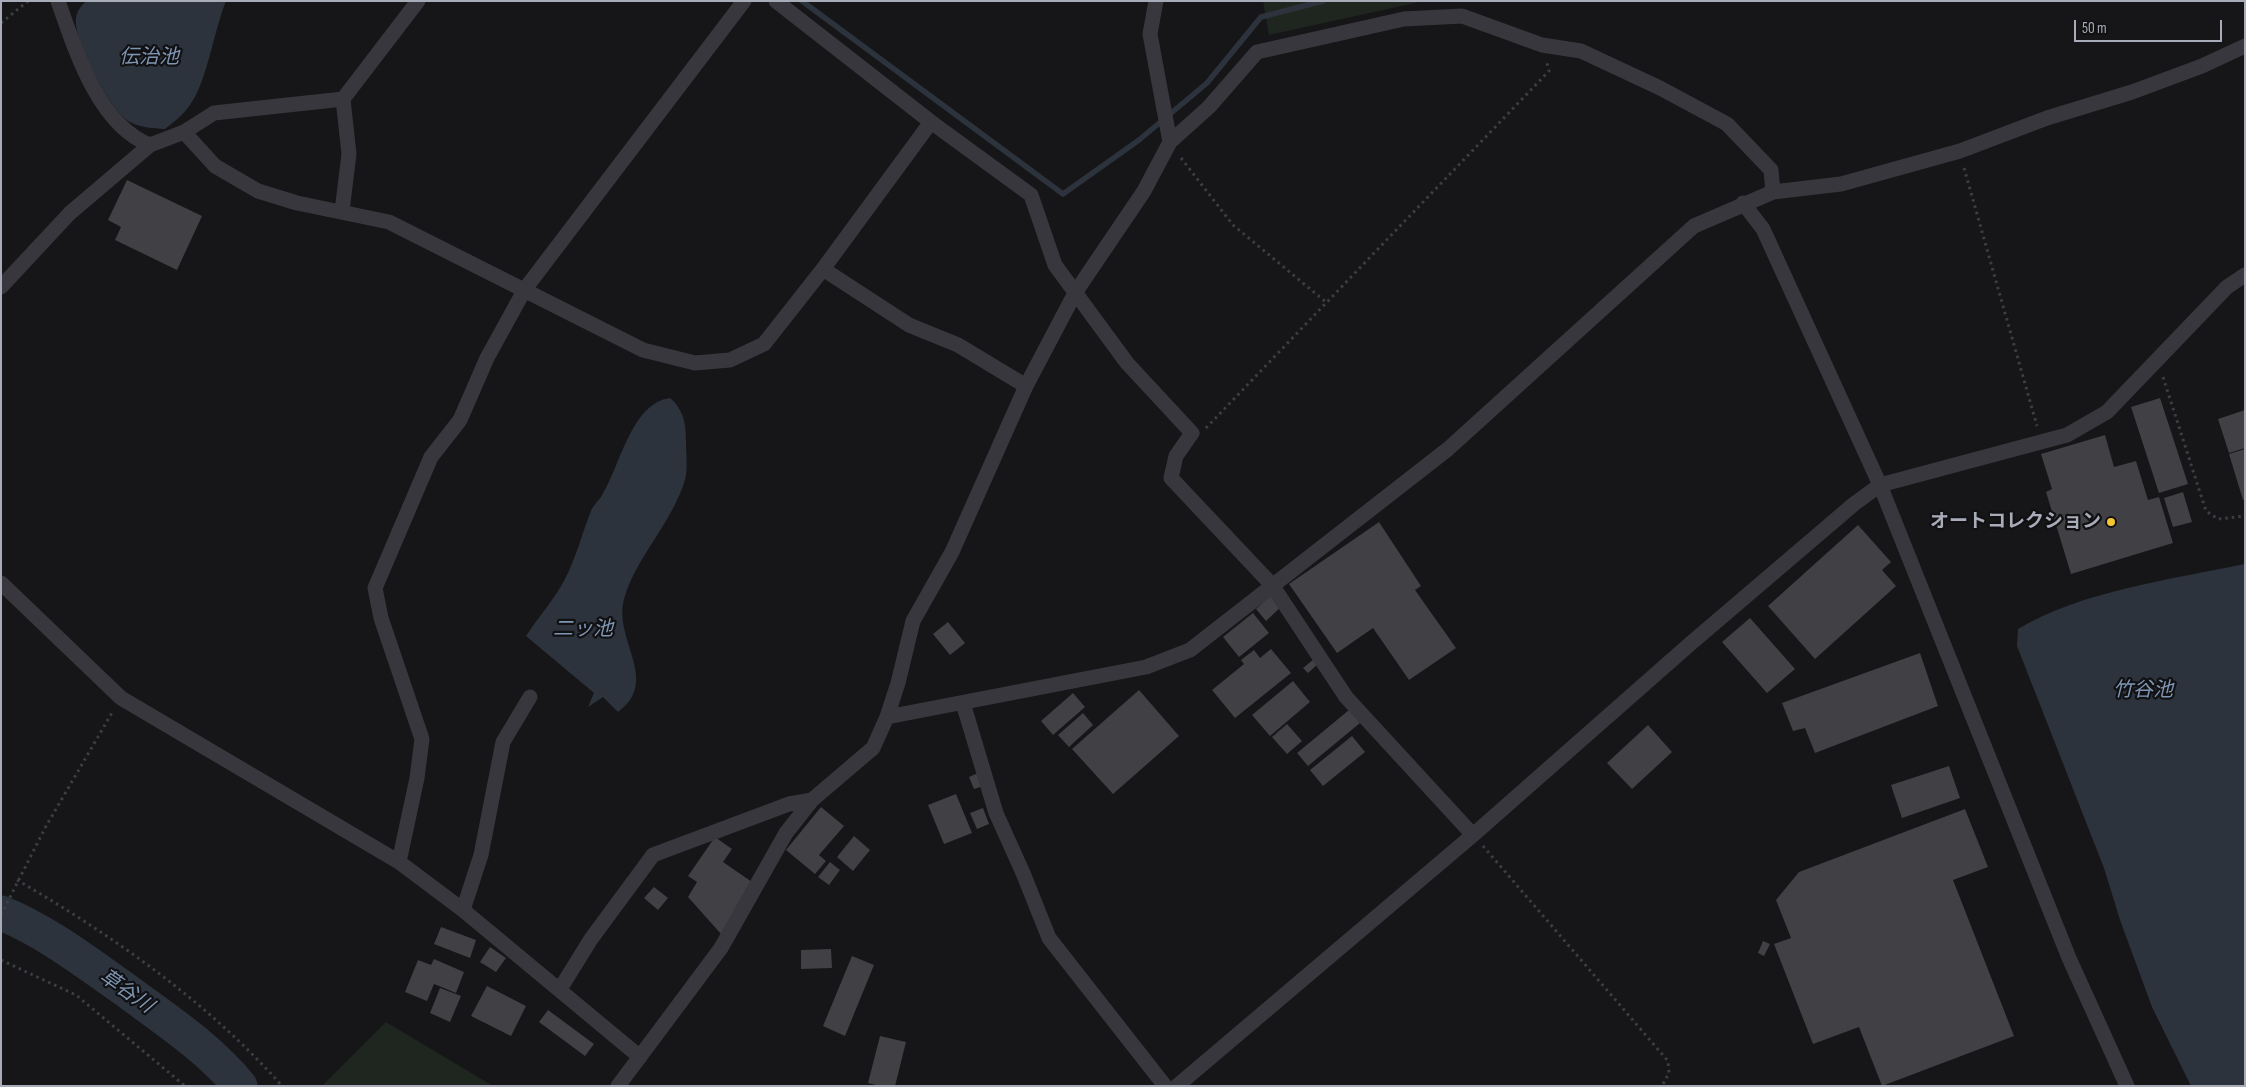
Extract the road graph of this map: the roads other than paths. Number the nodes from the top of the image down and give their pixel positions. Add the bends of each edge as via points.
1 (58, 1) edge
2 (418, 1) edge
3 (744, 1) edge
4 (776, 1) edge
5 (1156, 1) edge
6 (2245, 46) edge
7 (343, 99) junction
8 (932, 122) junction
9 (184, 132) junction
10 (1170, 142) junction
11 (150, 145) junction
12 (1773, 192) junction
13 (1743, 203) junction
14 (342, 211) junction
15 (823, 269) junction
16 (2245, 275) edge
17 (1, 287) edge
18 (525, 289) junction
19 (1075, 293) junction
20 (1026, 386) junction
21 (1880, 485) junction
22 (1, 583) edge
23 (1272, 585) junction
24 (530, 697) dead end
25 (963, 703) junction
26 (887, 717) junction
27 (812, 800) junction
28 (1474, 835) junction
29 (399, 862) junction
30 (463, 910) junction
31 (560, 989) junction
32 (640, 1057) junction
33 (618, 1086) edge
34 (1165, 1086) edge
35 (1177, 1086) edge
36 (2127, 1086) edge

1 - 11 street via 76,52 97,95 127,133
2 - 7 street
3 - 18 street
4 - 8 street
5 - 10 street via 1150,34
6 - 12 street via 2132,92 2047,118 1960,151 1841,184
7 - 9 street via 214,113
7 - 14 street via 349,154
8 - 15 street
8 - 19 street via 1031,195 1055,265
9 - 11 street
9 - 14 street via 215,166 258,191 297,203
10 - 12 street via 1209,107 1257,52 1404,19 1462,16 1542,45 1581,51 1727,124 1771,170
10 - 19 street via 1144,191
11 - 17 street via 70,213
12 - 13 street
13 - 21 street via 1763,229
13 - 23 street via 1694,226 1448,449
14 - 18 street via 389,222
15 - 18 street via 764,344 730,360 695,363 643,350
15 - 20 street via 909,325 958,345
16 - 21 street via 2227,287 2107,412 2066,435
18 - 29 street via 487,358 460,420 431,457 375,588 381,618 422,739
19 - 20 street
19 - 23 street via 1126,363 1192,433 1176,456 1171,478
20 - 26 street via 952,552 913,621
21 - 28 street via 1690,644
21 - 36 street via 2069,958
22 - 29 street via 121,698
23 - 25 street via 1190,650 1146,667
23 - 28 street via 1346,697
24 - 30 street via 503,742 481,855
25 - 26 street
25 - 34 street via 996,813 1049,938
26 - 27 street via 873,748
27 - 31 street via 789,804 653,854 591,939
27 - 32 street via 786,833 721,948
28 - 35 street
29 - 30 street
30 - 31 street
31 - 32 street
32 - 33 street

